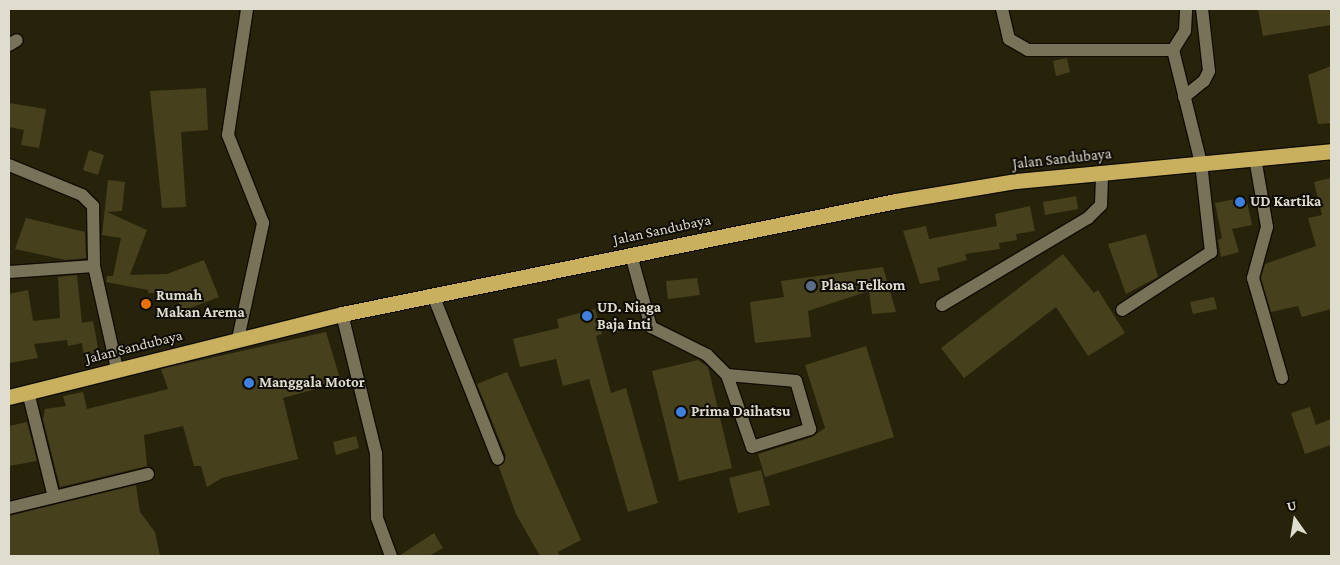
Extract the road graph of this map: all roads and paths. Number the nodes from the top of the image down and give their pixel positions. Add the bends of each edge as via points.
1 (247, 9) edge
2 (1002, 9) edge
3 (1186, 9) edge
4 (1202, 9) edge
5 (1173, 50) junction
6 (1184, 100) junction
7 (1331, 152) edge
8 (1255, 158) junction
9 (1201, 163) junction
10 (9, 165) edge
11 (1102, 173) junction
12 (631, 255) junction
13 (94, 266) junction
14 (9, 272) edge
15 (433, 295) junction
16 (942, 305) dead end
17 (1122, 310) dead end
18 (342, 314) junction
19 (238, 340) junction
20 (117, 369) junction
21 (727, 375) junction
22 (1282, 378) dead end
23 (28, 392) junction
24 (9, 397) edge
25 (498, 459) dead end
26 (148, 474) dead end
27 (54, 497) junction
28 (9, 508) edge
29 (390, 556) edge

1 - 19 street via 228,135 263,224
2 - 5 street via 1009,40 1028,50
3 - 5 street via 1184,31
4 - 6 street via 1209,71 1204,81
5 - 6 street
6 - 9 street
7 - 8 highway, Jalan Sandubaya
8 - 9 highway, Jalan Sandubaya
8 - 22 street via 1267,227 1253,278
9 - 11 highway, Jalan Sandubaya
9 - 17 street via 1211,252
10 - 13 street via 82,196 94,210
11 - 12 highway, Jalan Sandubaya via 949,192
11 - 16 street via 1101,205 1088,218
12 - 15 highway, Jalan Sandubaya
12 - 21 street via 650,327 707,355
13 - 14 street
13 - 20 street
15 - 18 highway, Jalan Sandubaya
15 - 25 street
18 - 19 highway, Jalan Sandubaya
18 - 29 street via 376,453 377,518
19 - 20 highway, Jalan Sandubaya
20 - 23 highway, Jalan Sandubaya
21 - 21 street via 752,447 810,429 796,381
23 - 24 highway, Jalan Sandubaya
23 - 27 street
26 - 27 street
27 - 28 street

